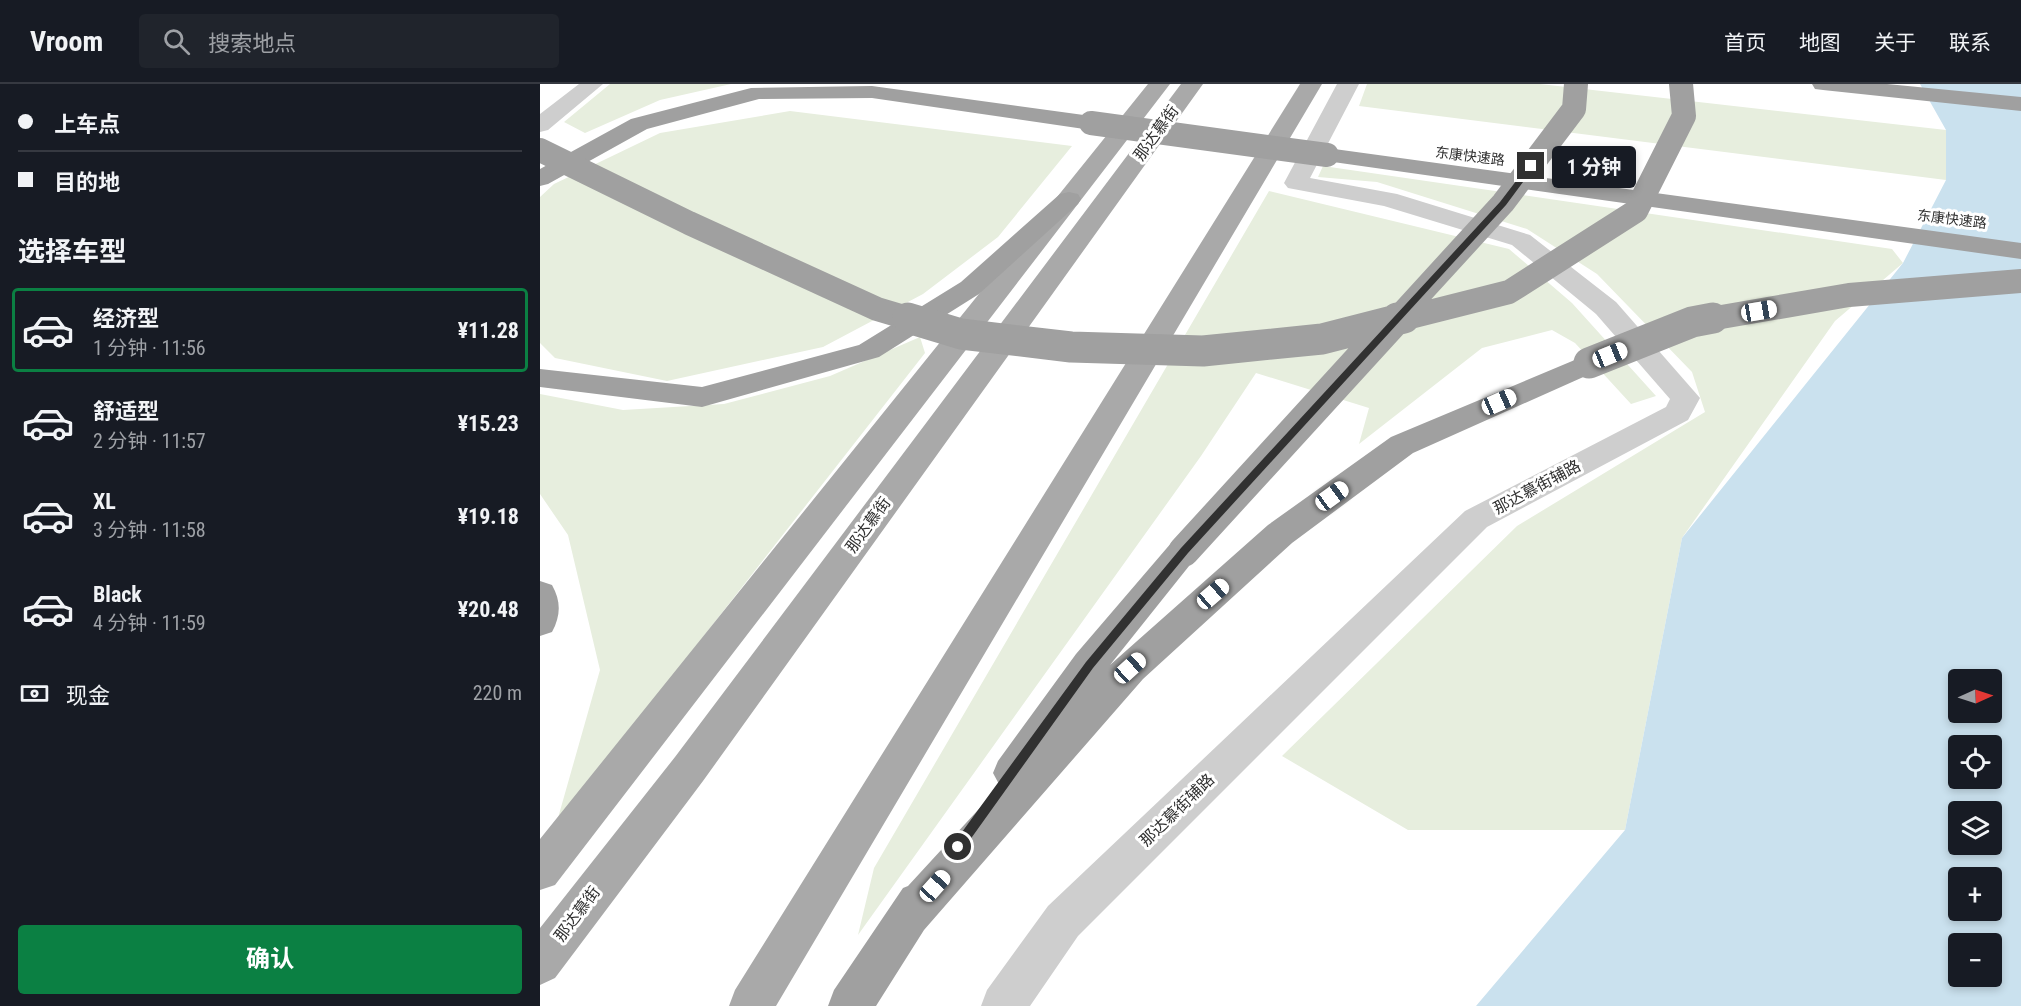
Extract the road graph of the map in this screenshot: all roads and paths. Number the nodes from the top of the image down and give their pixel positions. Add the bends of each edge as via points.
1 (592, 84) edge
2 (919, 84) edge
3 (1160, 84) edge
4 (1192, 84) edge
5 (1311, 84) edge
6 (1348, 84) edge
7 (1576, 84) edge
8 (1681, 84) edge
9 (1823, 84) edge
10 (1956, 84) edge
11 (2021, 91) edge
12 (2021, 104) edge
13 (540, 124) edge
14 (1328, 146) junction
15 (540, 150) edge
16 (540, 179) edge
17 (1069, 199) junction
18 (1918, 226) junction
19 (2021, 228) edge
20 (2021, 251) edge
21 (2021, 281) edge
22 (540, 378) edge
23 (540, 594) edge
24 (540, 622) edge
25 (540, 871) edge
26 (905, 920) junction
27 (540, 963) edge
28 (751, 1006) edge
29 (850, 1006) edge
30 (1003, 1006) edge

1 - 13 street
2 - 14 highway via 1112,109
3 - 17 main road
4 - 27 main road, 那达慕街 via 696,759
5 - 28 main road
6 - 30 street, 那达慕街辅路 via 1296,183 1388,199 1521,240 1606,308 1685,398 1678,413 1476,519 1063,921
7 - 26 highway, bridge via 1574,109 1503,203 1184,551 1089,665
8 - 15 highway, bridge via 1684,116 1636,211 1509,292 1322,339 1203,351 1071,347 961,334 877,309
9 - 12 highway
10 - 11 highway
14 - 16 highway, bridge via 1091,123 872,92 759,93 639,124
14 - 18 highway
17 - 22 highway via 970,288 869,351 702,397
17 - 25 main road
18 - 19 highway, 东康快速路
18 - 20 highway
21 - 26 highway, bridge via 1849,295 1692,322 1402,445 1280,534 1130,668
23 - 24 highway
26 - 29 highway

